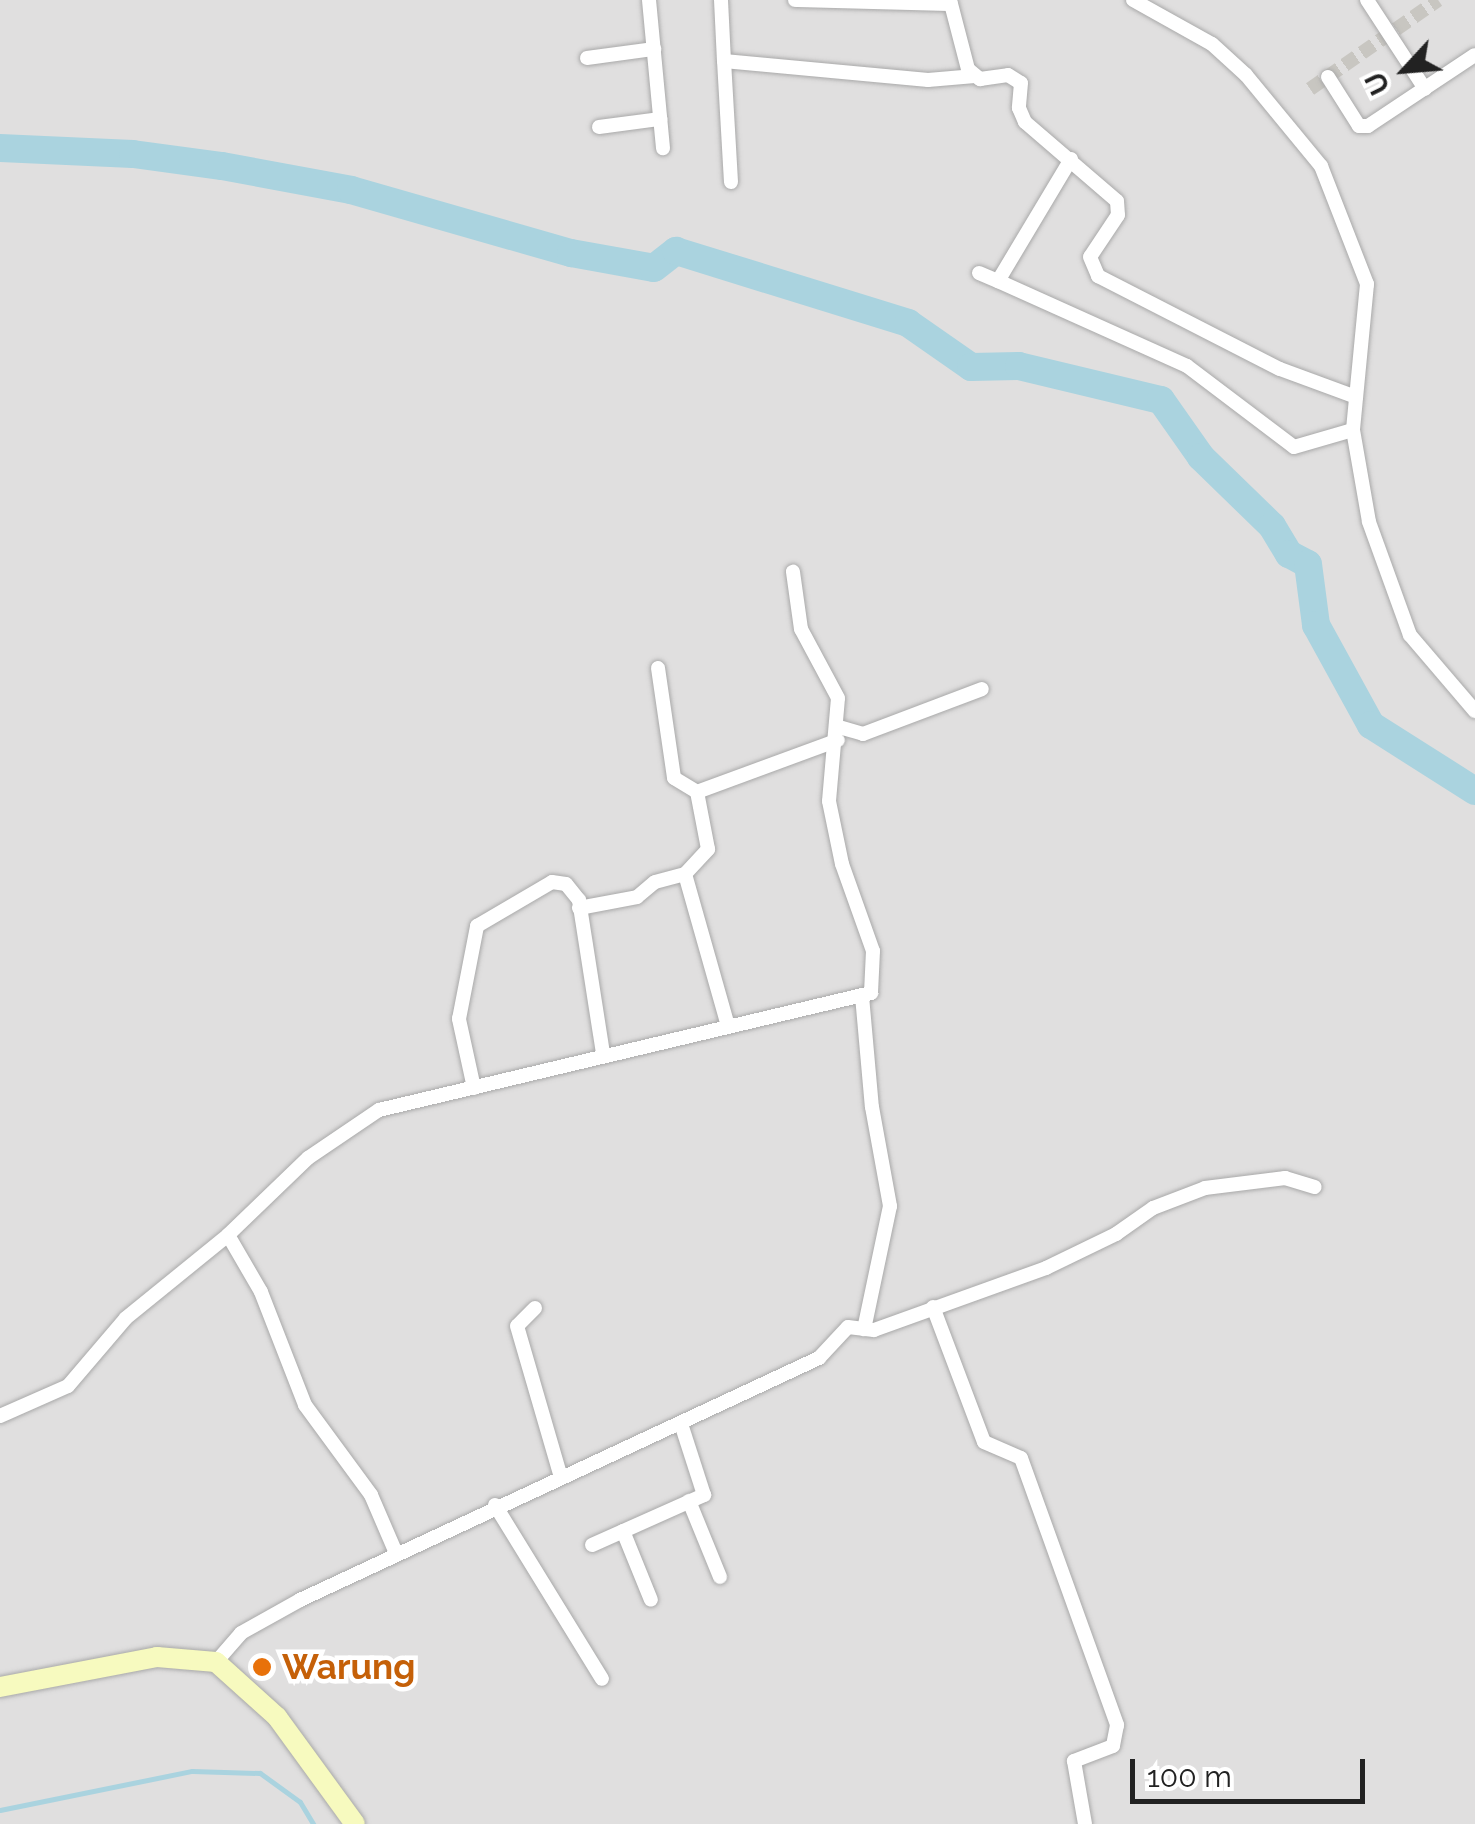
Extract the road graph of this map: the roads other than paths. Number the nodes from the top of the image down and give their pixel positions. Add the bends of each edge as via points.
1 (648, 0) edge
2 (721, 0) edge
3 (795, 0) edge
4 (1134, 0) edge
5 (1366, 0) edge
6 (951, 2) edge
7 (654, 49) junction
8 (1475, 55) edge
9 (587, 58) dead end
10 (724, 62) junction
11 (975, 76) junction
12 (1328, 77) dead end
13 (1425, 88) junction
14 (660, 120) junction
15 (599, 127) dead end
16 (663, 148) dead end
17 (1071, 159) junction
18 (731, 182) dead end
19 (979, 273) dead end
20 (998, 281) junction
21 (1356, 397) junction
22 (1354, 430) junction
23 (793, 572) dead end
24 (658, 668) dead end
25 (982, 689) dead end
26 (1475, 711) edge
27 (839, 734) junction
28 (697, 792) junction
29 (684, 874) junction
30 (579, 908) junction
31 (862, 996) junction
32 (728, 1026) junction
33 (604, 1054) junction
34 (474, 1088) junction
35 (1315, 1187) dead end
36 (228, 1235) junction
37 (933, 1307) junction
38 (535, 1308) dead end
39 (864, 1328) junction
40 (0, 1416) edge
41 (681, 1424) junction
42 (560, 1474) junction
43 (689, 1502) junction
44 (495, 1505) junction
45 (623, 1531) junction
46 (592, 1545) dead end
47 (396, 1553) junction
48 (720, 1577) dead end
49 (651, 1600) dead end
50 (216, 1662) junction
51 (602, 1680) dead end
52 (0, 1687) edge
53 (355, 1824) edge
54 (1084, 1824) edge

1 - 7 street
2 - 10 street
3 - 6 street
4 - 21 street via 1212,44 1321,166 1367,284
5 - 13 street
6 - 11 street via 963,62
7 - 9 street
7 - 14 street
8 - 13 street
10 - 11 street via 928,80
10 - 18 street
11 - 17 street via 1021,83 1018,108 1025,122
12 - 13 street via 1362,127
14 - 15 street
14 - 16 street
17 - 20 street
17 - 21 street via 1119,205 1090,257 1098,276 1280,369
19 - 20 street
20 - 22 street via 1187,366 1294,447
21 - 22 street
22 - 26 street via 1369,522 1410,636
23 - 27 street via 801,629 838,698
24 - 28 street via 674,778
25 - 27 street via 863,734
27 - 28 street
27 - 31 street via 832,820 874,963 871,993
28 - 29 street via 708,849
29 - 30 street via 650,884 637,897
29 - 32 street
30 - 33 street
30 - 34 street via 572,888 552,882 478,923 459,1020
31 - 32 street
31 - 39 street via 890,1206
32 - 33 street
33 - 34 street
34 - 36 street via 397,1103 359,1122 308,1158
35 - 37 street via 1284,1178 1205,1188 1153,1208 1046,1268
36 - 40 street via 126,1318 68,1386
36 - 47 street via 256,1279 305,1405 371,1495
37 - 39 street
37 - 54 street via 984,1442 1021,1458 1116,1725 1112,1746 1074,1761
38 - 42 street via 517,1326
39 - 41 street via 848,1327 819,1358
41 - 42 street
41 - 43 street via 704,1495
42 - 44 street
43 - 45 street
43 - 48 street
44 - 47 street
44 - 51 street
45 - 46 street
45 - 49 street
47 - 50 street via 242,1633
50 - 52 street via 157,1657
50 - 53 street via 276,1717

